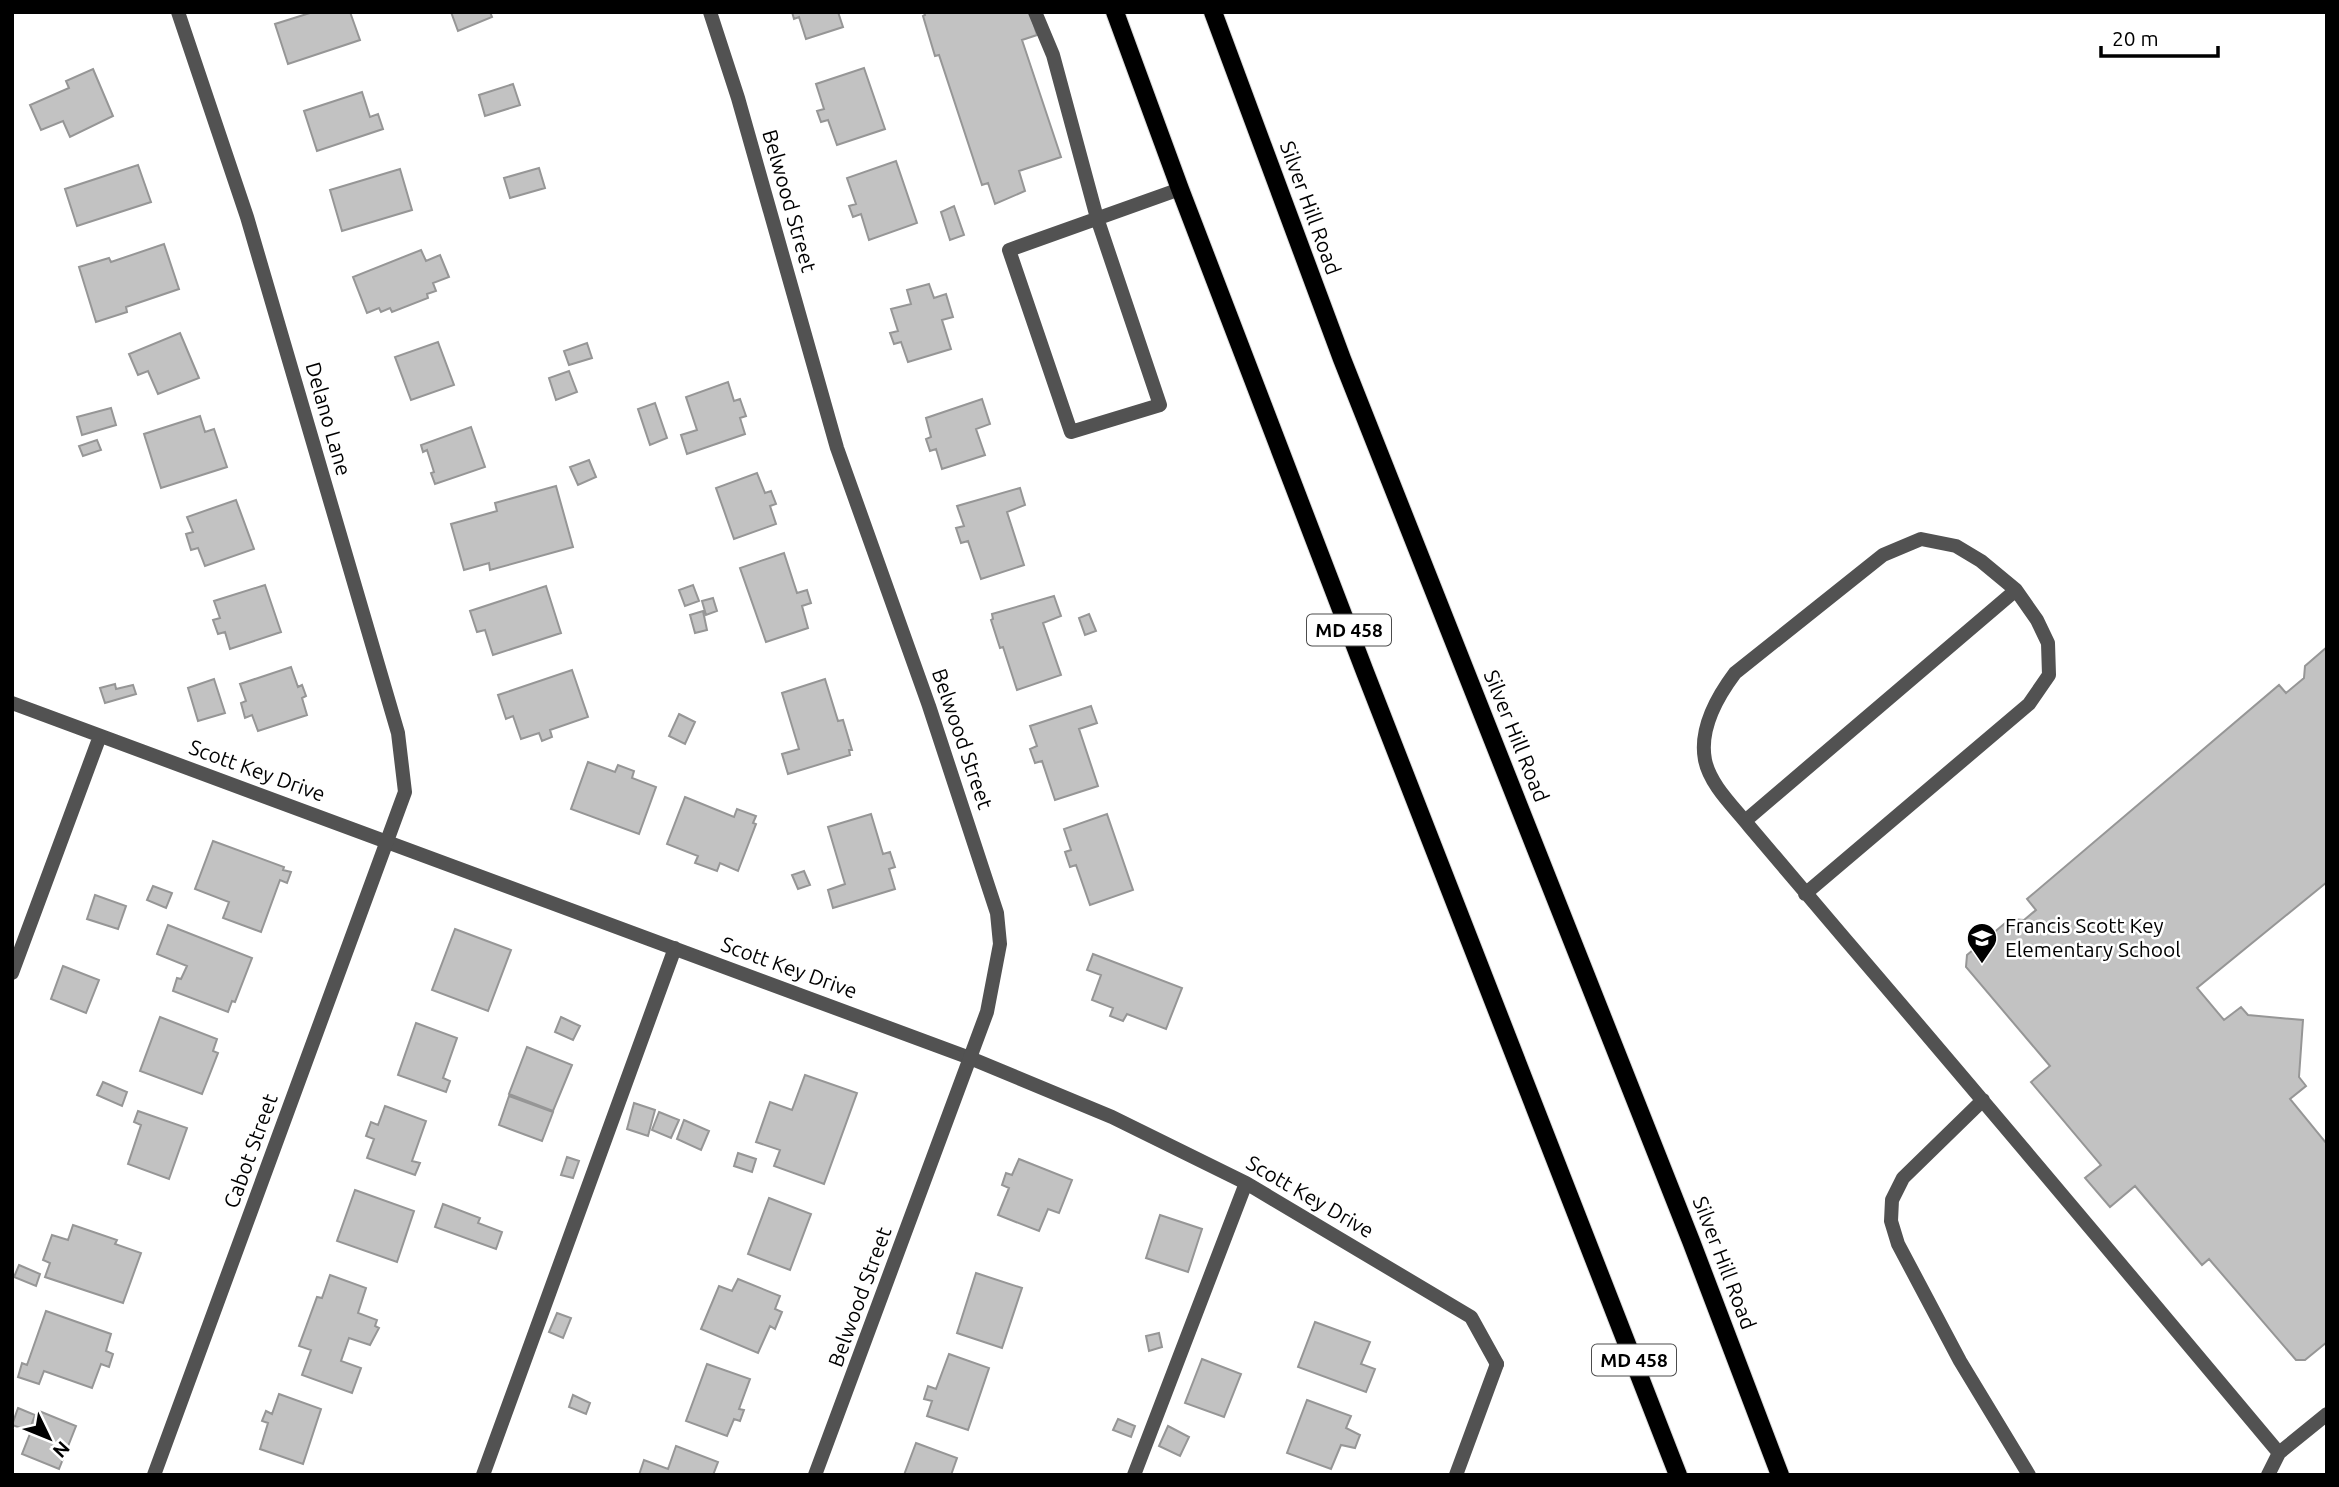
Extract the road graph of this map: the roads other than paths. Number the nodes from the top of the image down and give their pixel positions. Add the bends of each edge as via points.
1 (178, 12) edge
2 (710, 12) edge
3 (1035, 12) edge
4 (1115, 12) edge
5 (1213, 12) edge
6 (1180, 189) junction
7 (1097, 218) junction
8 (2016, 590) junction
9 (12, 703) edge
10 (100, 736) junction
11 (1745, 821) junction
12 (388, 842) junction
13 (1805, 894) junction
14 (675, 948) junction
15 (12, 974) edge
16 (970, 1058) junction
17 (1983, 1100) junction
18 (1246, 1183) junction
19 (2327, 1414) edge
20 (2278, 1453) junction
21 (154, 1475) edge
22 (483, 1475) edge
23 (815, 1475) edge
24 (1133, 1475) edge
25 (1456, 1475) edge
26 (1678, 1475) edge
27 (1780, 1475) edge
28 (2029, 1475) edge
29 (2268, 1475) edge

1 - 12 street, Delano Lane via 247,216 398,733 405,792
2 - 16 street, Belwood Street via 837,448 997,913 996,975
3 - 7 street via 1053,55
4 - 6 main road, MD 458
5 - 27 main road, Silver Hill Road via 1342,359
6 - 7 street
6 - 26 main road, MD 458
7 - 7 street via 1009,250 1071,432 1160,405
8 - 11 street
8 - 11 street via 1956,546 1921,539 1883,555 1735,673 1718,696 1709,720 1705,762 1718,788
8 - 13 street via 2048,643 2049,675 2029,704
9 - 10 street, Scott Key Drive
10 - 12 street, Scott Key Drive
10 - 15 street
11 - 13 street
12 - 14 street, Scott Key Drive
12 - 21 street, Cabot Street
13 - 17 street
14 - 16 street, Scott Key Drive
14 - 22 street
16 - 18 street, Scott Key Drive via 1112,1117
16 - 23 street, Belwood Street
17 - 20 street
17 - 28 street via 1903,1178 1892,1200 1891,1221 1898,1244 1960,1361
18 - 24 street
18 - 25 street, Scott Key Drive via 1471,1317 1497,1364
19 - 20 street
20 - 29 street

